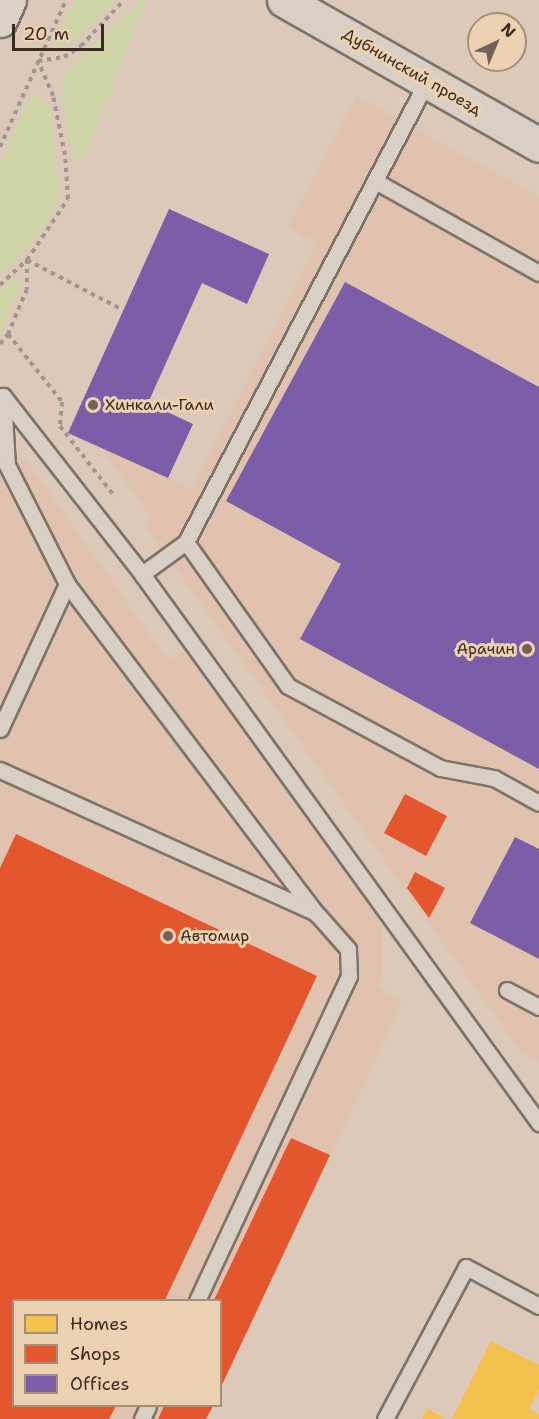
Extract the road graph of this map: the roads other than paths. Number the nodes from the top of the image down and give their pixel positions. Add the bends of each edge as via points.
1 (9, 0) edge
2 (284, 0) edge
3 (0, 20) edge
4 (427, 81) junction
5 (539, 145) edge
6 (375, 181) junction
7 (539, 273) edge
8 (1, 395) edge
9 (186, 542) junction
10 (142, 574) junction
11 (67, 584) junction
12 (0, 729) edge
13 (0, 770) edge
14 (539, 803) edge
15 (317, 914) junction
16 (507, 990) dead end
17 (539, 1007) edge
18 (539, 1121) edge
19 (197, 1299) edge
20 (539, 1306) edge
21 (385, 1419) edge

1 - 3 main road
2 - 4 street, Дубнинский проезд
4 - 5 street, Дубнинский проезд
4 - 6 lane
6 - 7 lane
6 - 9 lane
8 - 10 lane
8 - 11 lane via 7,465
9 - 10 lane
9 - 14 lane via 288,686 440,768 494,778
10 - 18 lane
11 - 12 lane
11 - 15 lane
13 - 15 lane
15 - 19 lane via 348,949 349,976
16 - 17 lane
20 - 21 lane via 466,1267

